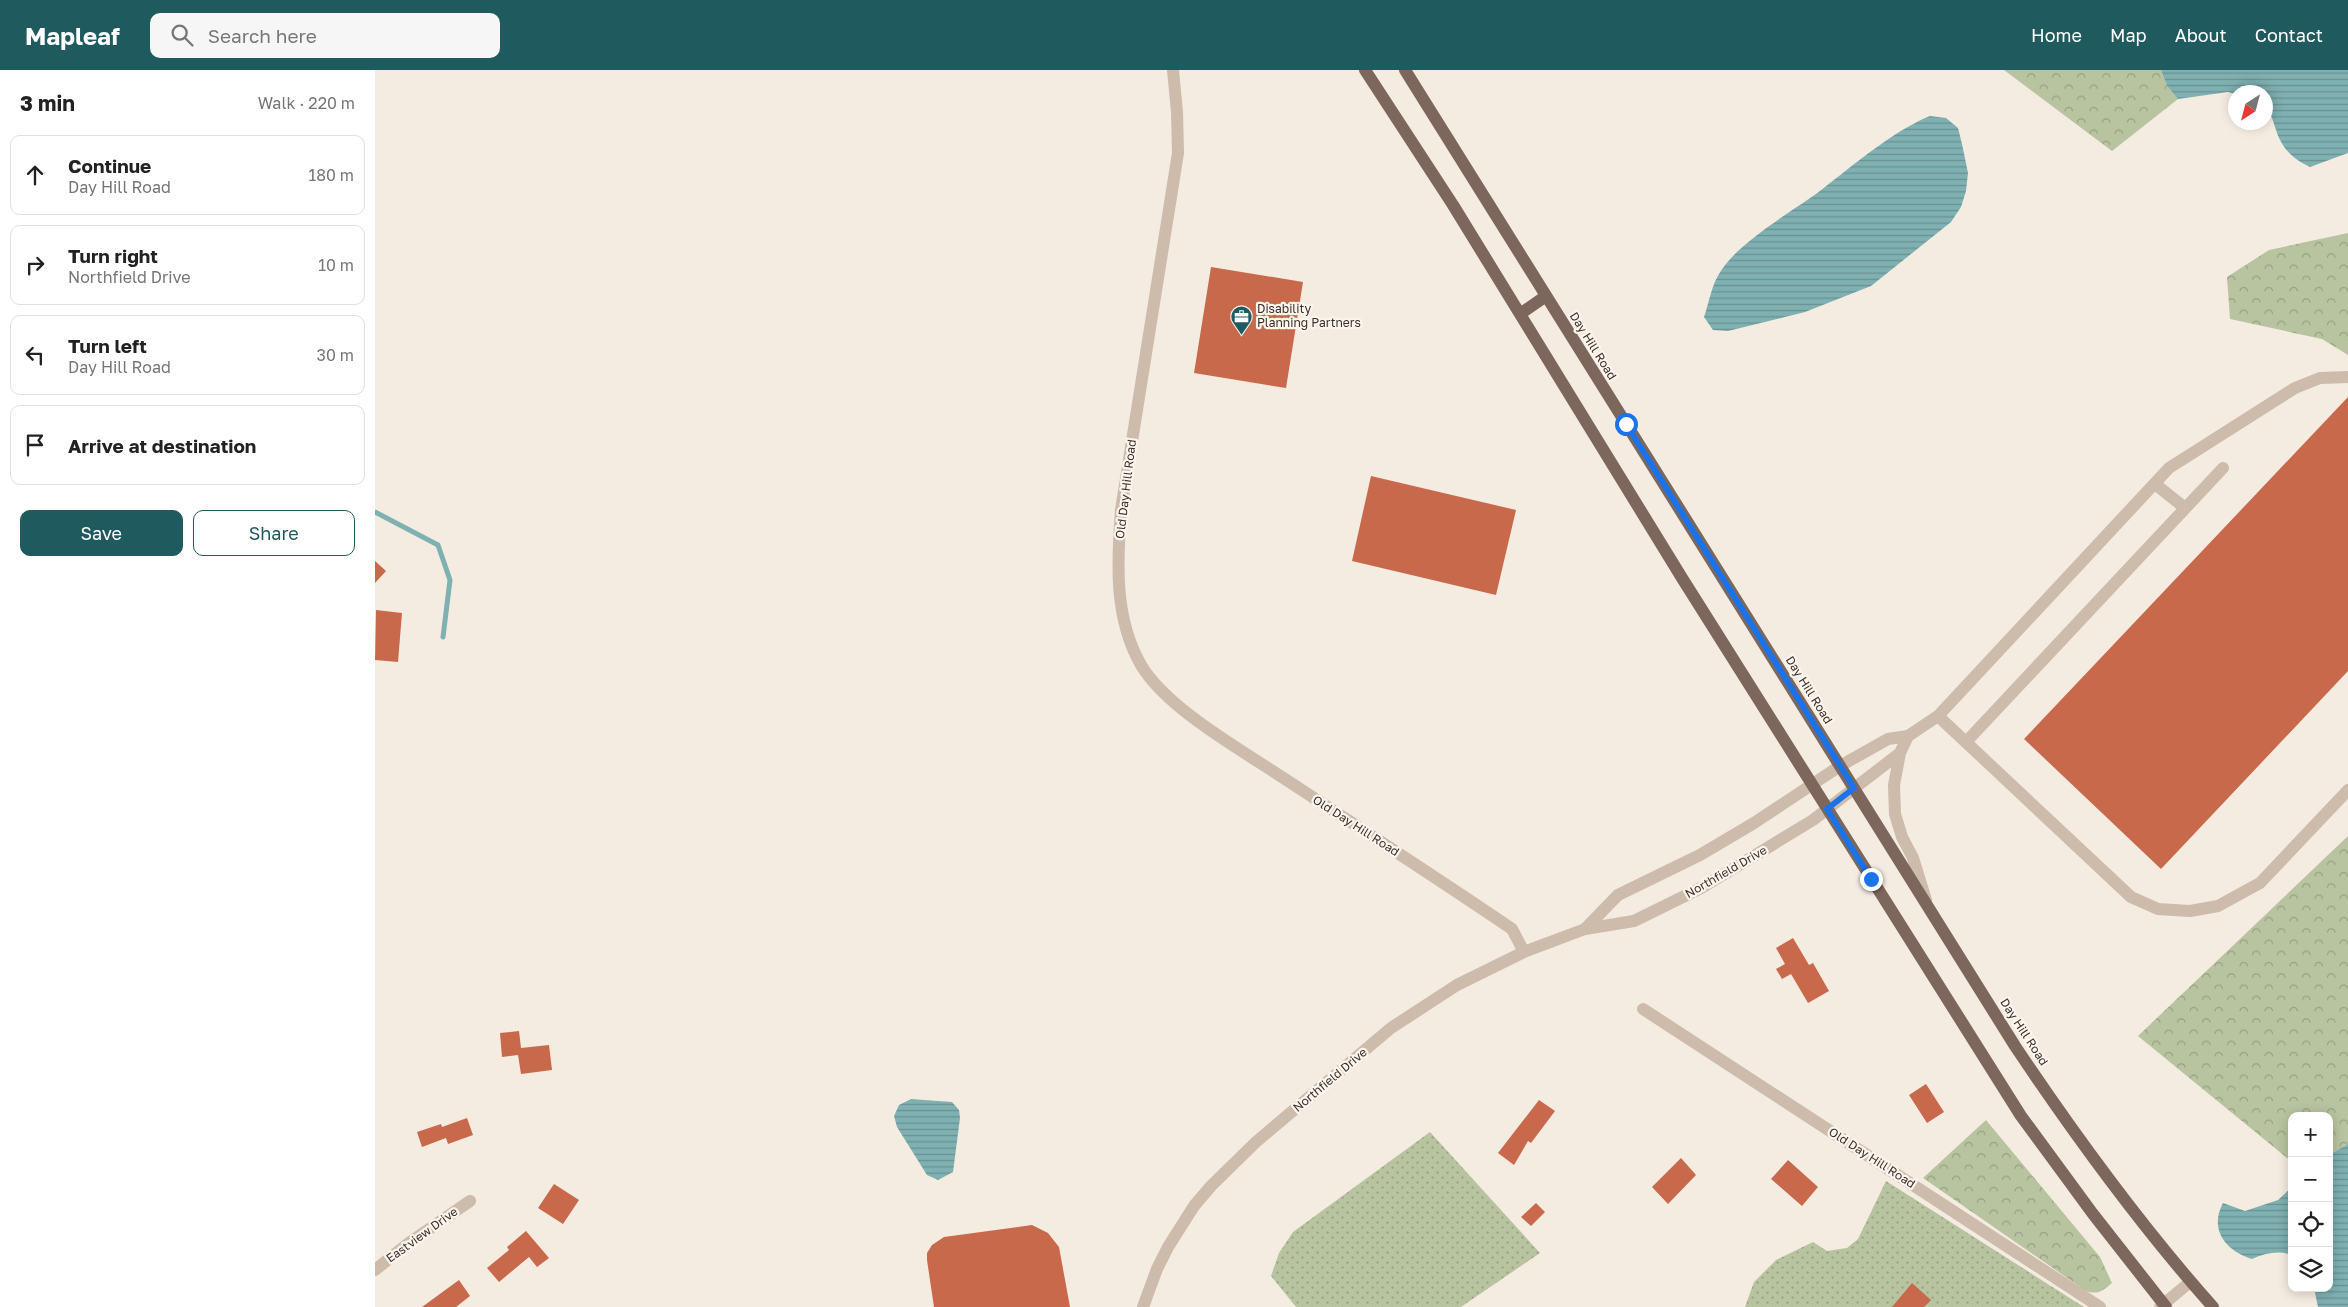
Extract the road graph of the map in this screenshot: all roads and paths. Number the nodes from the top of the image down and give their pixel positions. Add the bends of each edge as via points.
1 (1173, 70) edge
2 (1365, 70) edge
3 (1405, 70) edge
4 (1546, 296) junction
5 (1519, 314) junction
6 (2348, 377) edge
7 (2223, 468) dead end
8 (2155, 484) junction
9 (2185, 508) junction
10 (1938, 716) junction
11 (1908, 736) junction
12 (1966, 742) junction
13 (1900, 753) junction
14 (1840, 766) junction
15 (1812, 784) junction
16 (1854, 788) junction
17 (2348, 790) edge
18 (1827, 809) junction
19 (1930, 912) junction
20 (1585, 929) junction
21 (1524, 952) junction
22 (1643, 1009) dead end
23 (470, 1201) dead end
24 (375, 1270) edge
25 (2190, 1282) junction
26 (2163, 1306) edge
27 (1143, 1307) edge
28 (2100, 1307) edge
29 (2213, 1307) edge

1 - 21 street, Old Day Hill Road via 1178,154 1122,501 1119,588 1122,617 1130,642 1141,666 1158,686 1196,719 1512,929
2 - 5 main road
3 - 4 main road, Day Hill Road
4 - 5 main road
4 - 14 main road, Day Hill Road
5 - 15 main road
6 - 8 street via 2320,378 2295,388 2169,468
7 - 9 street
8 - 9 street
8 - 10 street
9 - 12 street
10 - 11 street
10 - 12 street
11 - 13 street
11 - 14 street, Northfield Drive via 1888,739
12 - 17 street via 2131,897 2158,909 2189,911 2218,906 2260,883
13 - 16 street, Northfield Drive
13 - 19 street via 1894,785 1895,814
14 - 15 street, Northfield Drive
14 - 16 main road, Day Hill Road
15 - 18 main road
15 - 20 street, Northfield Drive via 1700,855 1618,895
16 - 18 street, Northfield Drive
16 - 19 main road, Day Hill Road
18 - 20 street, Northfield Drive via 1703,887 1666,906 1634,921
18 - 26 main road via 2021,1116
19 - 25 main road, Day Hill Road via 2077,1138
20 - 21 street, Northfield Drive
21 - 27 street, Northfield Drive via 1457,984 1411,1013 1249,1149 1190,1212 1157,1269
22 - 28 street, Old Day Hill Road
23 - 24 street, Eastview Drive
25 - 26 street
25 - 29 main road, Day Hill Road

